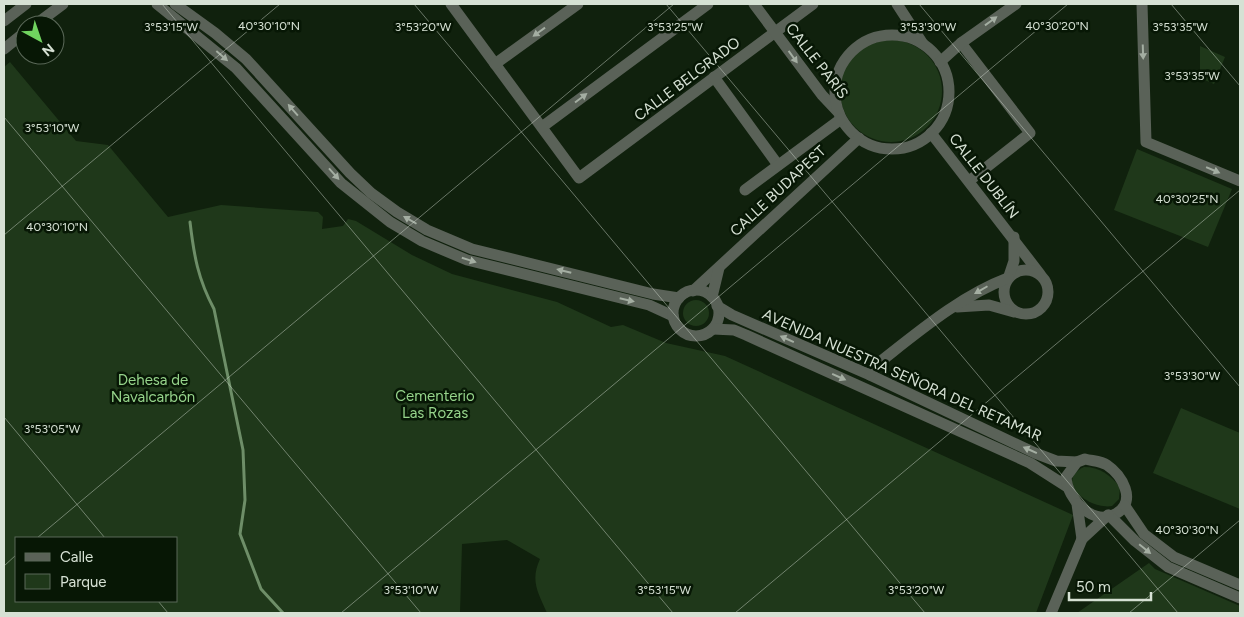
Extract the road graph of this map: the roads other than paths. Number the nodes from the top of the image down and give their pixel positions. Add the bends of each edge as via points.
1 (26, 4) edge
2 (63, 4) edge
3 (156, 4) edge
4 (175, 4) edge
5 (451, 4) edge
6 (578, 4) edge
7 (708, 4) edge
8 (754, 4) edge
9 (813, 4) edge
10 (897, 4) edge
11 (1016, 4) edge
12 (1142, 4) edge
13 (48, 15) edge
14 (4, 20) edge
15 (775, 32) junction
16 (15, 40) edge
17 (961, 43) junction
18 (923, 44) junction
19 (4, 49) edge
20 (940, 62) junction
21 (495, 64) junction
22 (714, 77) junction
23 (840, 116) junction
24 (542, 127) junction
25 (931, 133) junction
26 (858, 138) junction
27 (778, 166) junction
28 (969, 180) junction
29 (1240, 181) edge
30 (746, 190) dead end
31 (1014, 237) junction
32 (720, 267) junction
33 (1040, 274) junction
34 (1009, 277) junction
35 (693, 291) junction
36 (679, 298) junction
37 (715, 301) junction
38 (957, 307) junction
39 (1014, 312) junction
40 (673, 316) junction
41 (713, 329) junction
42 (870, 375) junction
43 (1077, 462) junction
44 (1066, 486) junction
45 (1077, 504) junction
46 (1125, 506) junction
47 (1108, 516) junction
48 (1082, 539) junction
49 (1240, 586) edge
50 (1240, 598) edge
51 (1051, 613) edge

1 - 14 street
2 - 13 street
3 -> 40 street via 236,68 341,183 390,222 422,241 467,260 649,305
36 -> 4 street via 472,249 427,230 371,193 246,59
5 - 21 street
6 -> 21 street
24 -> 7 street
8 - 15 street, CALLE PARÍS
9 - 15 street, CALLE BELGRADO
10 - 18 street
17 -> 11 street
12 -> 29 street via 1146,142
15 - 22 street, CALLE BELGRADO
15 -> 23 street, CALLE PARÍS
16 - 19 street
17 - 20 street
17 - 28 street via 1030,132
18 - 20 street
18 - 23 street via 908,37 892,35 862,43 841,66 836,82 835,98
20 - 25 street via 947,80 948,99 939,123
21 - 24 street
22 - 24 street, CALLE BELGRADO via 580,178
22 - 27 street
23 - 26 street
23 - 27 street
25 - 26 street via 903,147 880,147
25 - 28 street, CALLE DUBLÍN
26 - 32 street, CALLE BUDAPEST
27 - 30 street
28 - 31 street, CALLE DUBLÍN
31 - 33 street, CALLE DUBLÍN
31 - 34 street, CALLE DUBLÍN via 1014,261
32 - 35 street, CALLE BUDAPEST
32 - 37 street
33 - 34 street via 1018,270
33 - 39 street via 1048,284 1049,296 1043,307 1034,314
34 -> 38 street via 982,288
34 - 39 street via 1004,286 1004,296
35 - 36 street
35 - 37 street via 700,291
36 - 40 street
37 - 41 street via 719,314
42 -> 37 street, AVENIDA NUESTRA SEÑORA DEL RETAMAR via 751,323
38 - 39 street via 989,305
38 - 42 street via 876,365
40 - 41 street via 677,327 687,335 701,336
41 -> 44 street, AVENIDA NUESTRA SEÑORA DEL RETAMAR via 734,330 746,335 1023,459
43 -> 42 street, AVENIDA NUESTRA SEÑORA DEL RETAMAR via 1056,461 1035,453
43 - 44 street via 1066,477
43 - 46 street via 1085,459 1100,462 1118,474 1125,485
44 - 45 street
45 - 47 street via 1088,512
45 - 48 street
46 - 47 street
46 - 49 street via 1144,534 1174,557
47 - 48 street
47 -> 50 street via 1168,567
48 - 51 street

